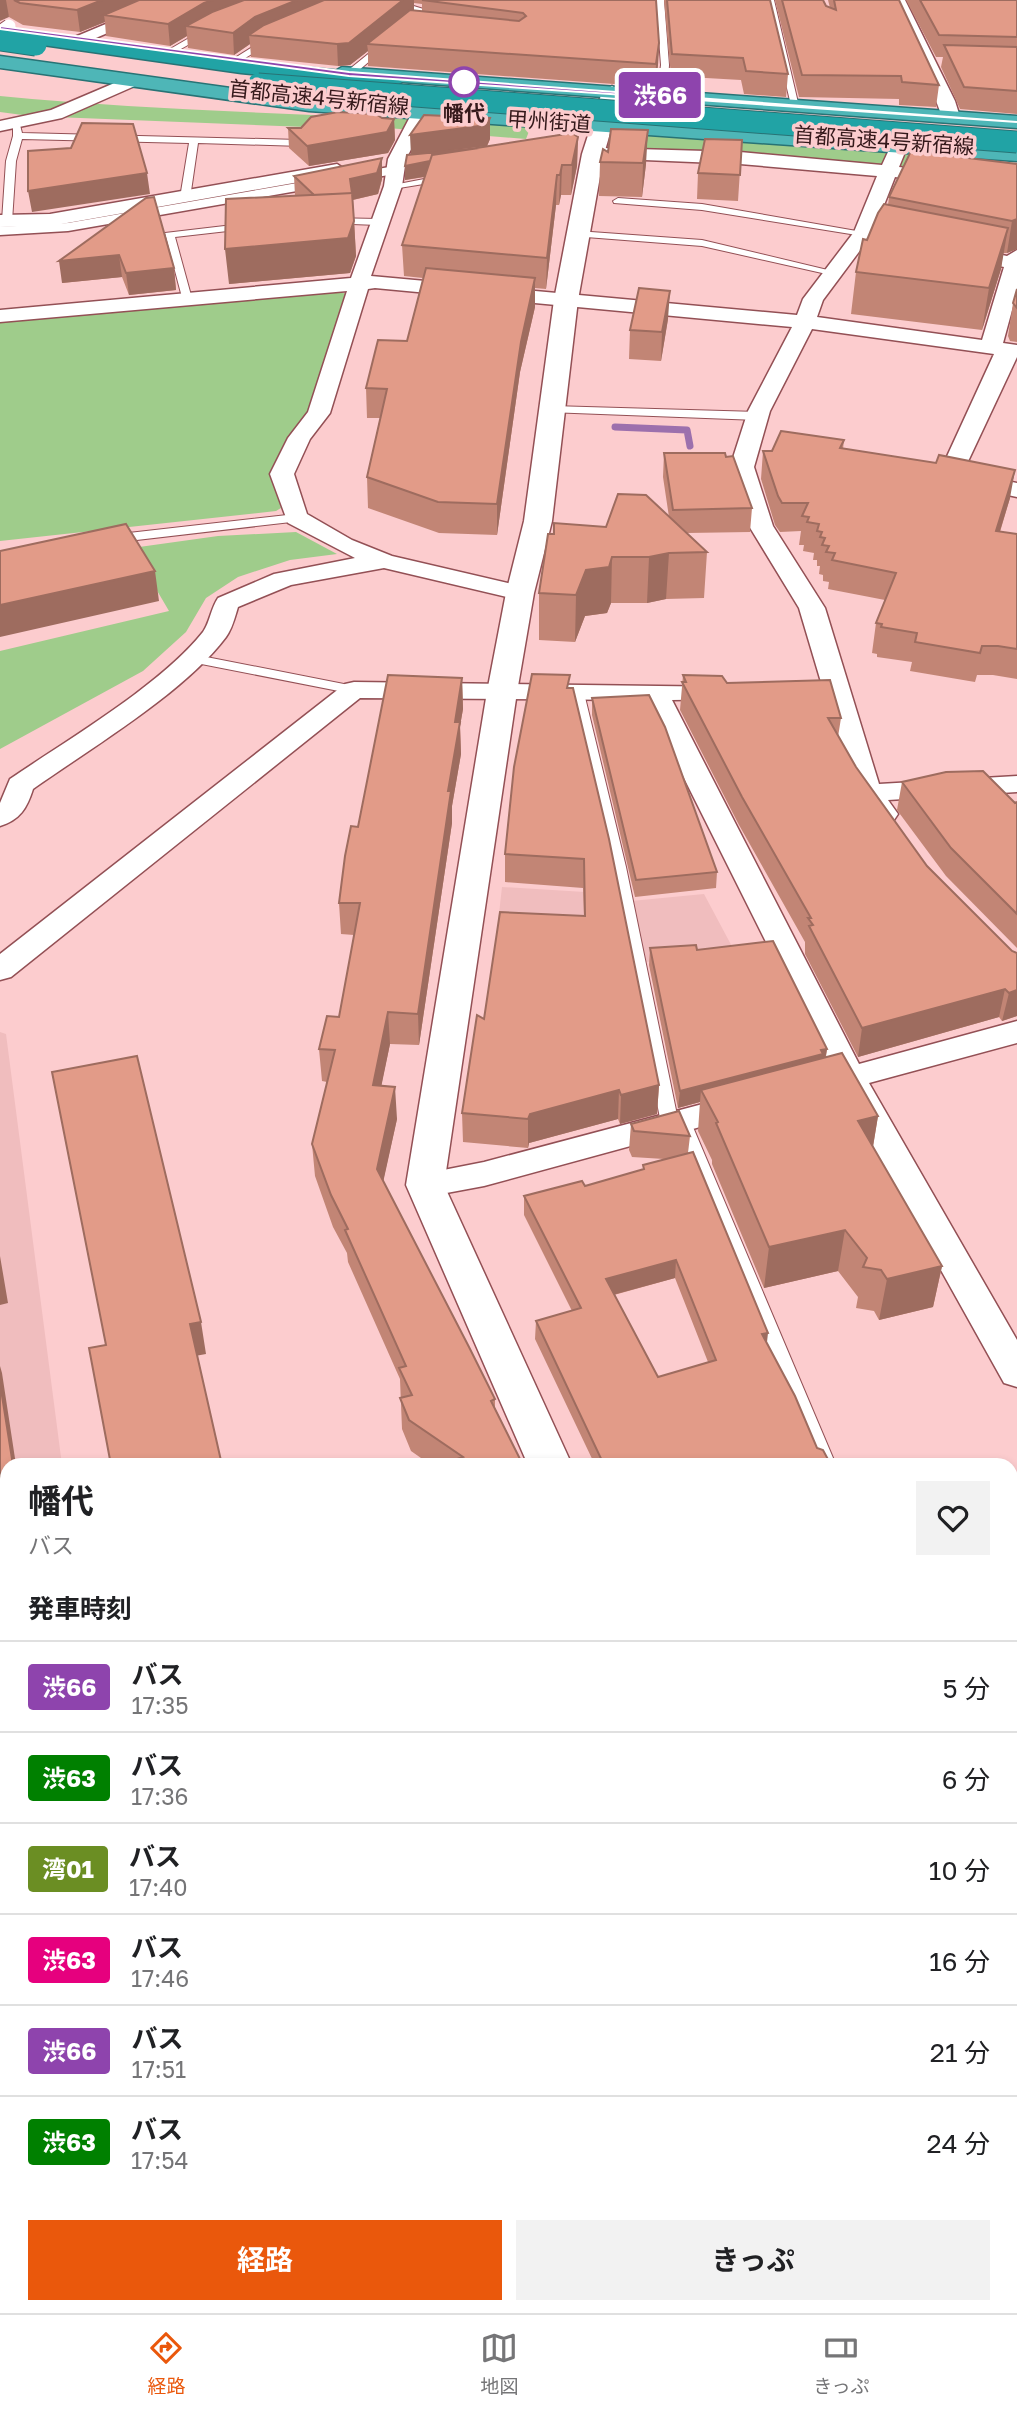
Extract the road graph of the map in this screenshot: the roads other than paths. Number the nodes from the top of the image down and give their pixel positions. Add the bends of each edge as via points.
1 (177, 0) edge
2 (384, 0) edge
3 (660, 0) edge
4 (770, 0) edge
5 (897, 0) edge
6 (418, 18) edge
7 (222, 25) edge
8 (2, 32) edge
9 (400, 33) edge
10 (279, 36) edge
11 (78, 39) junction
12 (169, 52) junction
13 (2, 61) edge
14 (234, 61) junction
15 (349, 74) junction
16 (131, 81) junction
17 (392, 82) junction
18 (612, 92) junction
19 (662, 95) junction
20 (796, 105) junction
21 (951, 117) junction
22 (411, 124) junction
23 (1017, 124) edge
24 (313, 126) edge
25 (11, 128) edge
26 (1017, 136) edge
27 (194, 141) junction
28 (591, 142) junction
29 (1017, 142) edge
30 (899, 145) junction
31 (1017, 153) edge
32 (398, 168) junction
33 (890, 170) junction
34 (460, 175) edge
35 (926, 175) edge
36 (185, 198) junction
37 (618, 201) edge
38 (323, 221) edge
39 (377, 222) junction
40 (2, 225) edge
41 (258, 225) edge
42 (577, 234) junction
43 (872, 235) junction
44 (934, 247) edge
45 (1015, 265) edge
46 (831, 272) junction
47 (359, 282) junction
48 (187, 299) junction
49 (566, 299) junction
50 (0, 316) edge
51 (805, 322) junction
52 (1005, 349) edge
53 (552, 410) junction
54 (758, 416) junction
55 (1017, 490) edge
56 (296, 518) junction
57 (94, 541) edge
58 (384, 561) junction
59 (520, 593) junction
60 (191, 658) junction
61 (355, 690) junction
62 (502, 692) junction
63 (577, 693) junction
64 (655, 693) junction
65 (752, 693) edge
66 (807, 693) edge
67 (836, 693) junction
68 (1017, 784) edge
69 (869, 793) junction
70 (0, 817) edge
71 (901, 838) edge
72 (0, 970) edge
73 (1017, 1032) edge
74 (850, 1078) junction
75 (805, 1089) edge
76 (769, 1098) edge
77 (676, 1122) junction
78 (425, 1185) junction
79 (1017, 1373) edge
80 (547, 1458) edge
81 (823, 1458) edge

1 - 11 street
2 - 6 lane via 430,8
3 - 19 lane via 665,65
4 - 20 lane
5 - 21 street via 901,15 934,62
7 - 12 lane
8 - 11 highway, 甲州街道
8 - 17 highway, 首都高速4号新宿線 via 307,75
9 - 15 lane
10 - 14 lane
11 - 12 highway, 甲州街道
12 - 14 highway, 甲州街道
13 - 16 highway, 甲州街道
13 - 29 highway, bridge
13 - 31 highway, 首都高速4号新宿線 via 332,100
14 - 15 highway, 甲州街道
15 - 18 highway, 甲州街道
16 - 22 highway, 甲州街道
16 - 25 street
17 - 23 highway, 首都高速4号新宿線
17 - 26 highway
18 - 19 highway, 甲州街道
18 - 28 street
19 - 20 highway, 甲州街道
20 - 21 highway, 甲州街道
21 - 23 highway, 甲州街道
22 - 28 highway, 甲州街道
22 - 32 street
24 - 27 lane via 302,143
25 - 27 lane
25 - 40 lane
27 - 36 lane
28 - 30 highway, 甲州街道
28 - 33 street
28 - 42 street
30 - 31 highway, 甲州街道
30 - 33 street
32 - 34 lane
32 - 36 street
32 - 39 street
32 - 40 street via 68,227
33 - 35 street
33 - 43 street
36 - 40 street
37 - 43 lane via 702,207
38 - 39 lane
39 - 47 street
41 - 48 lane via 169,235
42 - 46 lane via 702,243
42 - 49 street
43 - 46 street
44 - 45 street
45 - 52 street
46 - 51 street via 813,299
47 - 48 street
47 - 49 street
47 - 56 street via 320,413 299,438 282,474
48 - 50 street
49 - 51 street
49 - 53 street
51 - 52 street
51 - 54 street
52 - 55 street via 950,477
53 - 54 lane
53 - 59 street via 538,521
54 - 67 street via 742,467 761,526 812,608
56 - 57 lane
56 - 58 street via 343,545
58 - 59 street
58 - 60 street via 286,577 254,587 227,603 216,633
59 - 62 street
60 - 61 lane
60 - 70 street via 151,693 20,785 13,807
61 - 62 street
61 - 72 street
62 - 63 street
62 - 78 street
63 - 64 street
63 - 77 lane
64 - 65 street
64 - 74 street
66 - 67 street
67 - 69 street
68 - 69 street
69 - 71 street
73 - 74 street
74 - 75 street
74 - 79 street
76 - 77 street
77 - 78 street via 484,1174
77 - 81 lane
78 - 80 street

